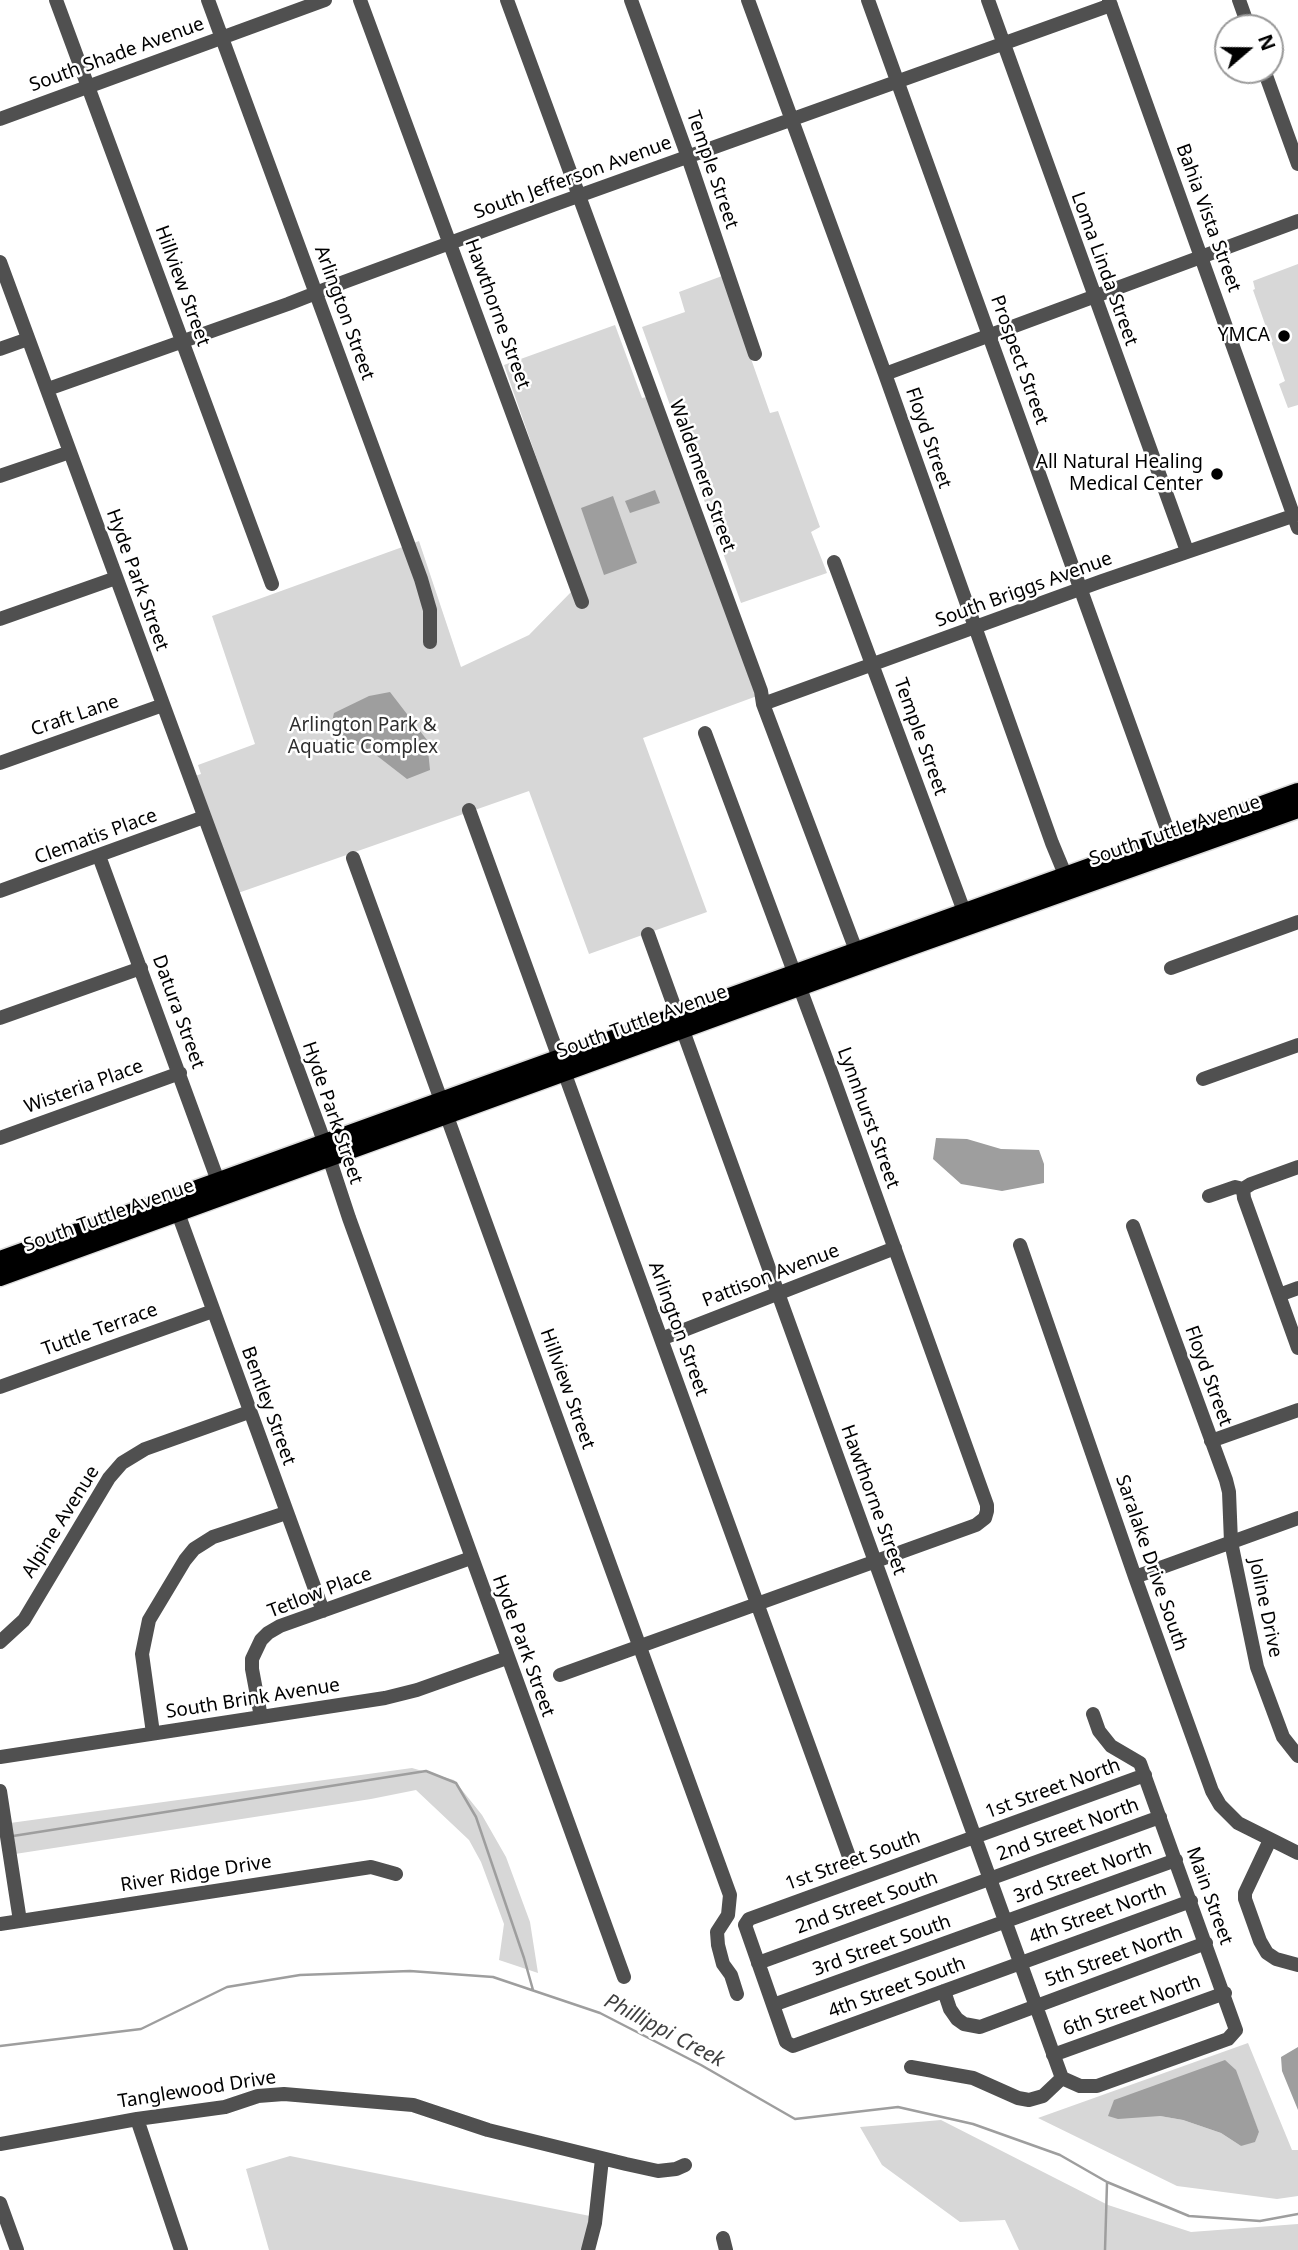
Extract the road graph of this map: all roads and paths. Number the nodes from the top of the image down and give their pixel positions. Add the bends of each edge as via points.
1 (56, 0) edge
2 (208, 0) edge
3 (325, 0) edge
4 (360, 0) edge
5 (508, 0) edge
6 (631, 0) edge
7 (748, 0) edge
8 (868, 0) edge
9 (988, 0) edge
10 (1110, 2) edge
11 (222, 38) junction
12 (1003, 43) junction
13 (897, 82) junction
14 (1269, 84) edge
15 (88, 87) junction
16 (0, 118) edge
17 (792, 120) junction
18 (688, 158) junction
19 (1298, 164) edge
20 (579, 197) junction
21 (1298, 221) edge
22 (450, 243) junction
23 (1201, 256) junction
24 (0, 262) edge
25 (317, 293) junction
26 (1094, 298) junction
27 (990, 336) junction
28 (28, 339) junction
29 (182, 342) junction
30 (0, 349) edge
31 (755, 354) dead end
32 (886, 374) junction
33 (48, 389) junction
34 (70, 452) junction
35 (0, 476) edge
36 (1296, 519) edge
37 (1187, 551) junction
38 (834, 562) dead end
39 (116, 578) junction
40 (272, 584) dead end
41 (1081, 590) junction
42 (582, 602) dead end
43 (0, 619) edge
44 (974, 628) junction
45 (430, 642) dead end
46 (873, 665) junction
47 (764, 704) junction
48 (163, 705) junction
49 (705, 733) dead end
50 (0, 762) edge
51 (1298, 792) edge
52 (1298, 809) edge
53 (468, 810) dead end
54 (204, 817) junction
55 (1173, 845) junction
56 (99, 856) junction
57 (353, 858) dead end
58 (1068, 883) junction
59 (0, 891) edge
60 (967, 918) junction
61 (1298, 922) edge
62 (648, 934) dead end
63 (859, 957) junction
64 (141, 968) junction
65 (1171, 968) dead end
66 (798, 981) junction
67 (0, 1018) edge
68 (680, 1022) junction
69 (1298, 1045) edge
70 (562, 1064) junction
71 (180, 1073) junction
72 (1203, 1079) dead end
73 (444, 1107) junction
74 (0, 1138) edge
75 (326, 1150) junction
76 (1298, 1167) edge
77 (218, 1181) junction
78 (1243, 1189) junction
79 (1209, 1196) dead end
80 (178, 1213) junction
81 (1133, 1226) dead end
82 (1020, 1245) dead end
83 (895, 1248) junction
84 (0, 1259) edge
85 (0, 1277) edge
86 (1298, 1288) edge
87 (778, 1294) junction
88 (1279, 1295) junction
89 (213, 1311) junction
90 (661, 1339) junction
91 (1298, 1348) edge
92 (0, 1387) edge
93 (1298, 1410) edge
94 (249, 1412) junction
95 (1211, 1441) junction
96 (286, 1513) junction
97 (1298, 1518) edge
98 (1231, 1542) junction
99 (471, 1558) junction
100 (874, 1561) junction
101 (1135, 1577) junction
102 (757, 1605) junction
103 (323, 1611) junction
104 (0, 1642) edge
105 (639, 1646) junction
106 (507, 1658) junction
107 (560, 1675) dead end
108 (1093, 1714) dead end
109 (261, 1717) junction
110 (153, 1733) junction
111 (1298, 1756) edge
112 (0, 1757) edge
113 (1145, 1775) junction
114 (0, 1791) edge
115 (1160, 1817) junction
116 (974, 1838) junction
117 (1270, 1840) junction
118 (1298, 1853) edge
119 (1175, 1860) junction
120 (852, 1861) dead end
121 (396, 1874) dead end
122 (989, 1880) junction
123 (1191, 1901) junction
124 (20, 1921) junction
125 (1004, 1922) junction
126 (0, 1924) edge
127 (1206, 1944) junction
128 (758, 1963) junction
129 (1019, 1964) junction
130 (1298, 1965) edge
131 (624, 1978) dead end
132 (944, 1991) junction
133 (1224, 1993) junction
134 (737, 1994) dead end
135 (773, 2005) junction
136 (1036, 2008) junction
137 (1053, 2055) junction
138 (911, 2067) dead end
139 (1062, 2078) junction
140 (137, 2119) junction
141 (0, 2144) edge
142 (603, 2159) junction
143 (685, 2165) dead end
144 (0, 2203) edge
145 (17, 2250) edge
146 (181, 2250) edge
147 (588, 2250) edge

1 - 15 street, Hillview Street
2 - 11 street, Arlington Street
3 - 11 street, South Shade Avenue
4 - 22 street, Hawthorne Street
5 - 20 street, Waldemere Street
6 - 18 street, Temple Street
7 - 17 street, Floyd Street
8 - 13 street, Prospect Street
9 - 12 street, Loma Linda Street
10 - 12 street, South Jefferson Avenue
10 - 23 street, Bahia Vista Street
11 - 15 street, South Shade Avenue
11 - 25 street, Arlington Street
12 - 13 street, South Jefferson Avenue
12 - 26 street, Loma Linda Street
13 - 17 street, South Jefferson Avenue
13 - 27 street, Prospect Street
14 - 19 street
15 - 16 street, South Shade Avenue
15 - 29 street, Hillview Street
17 - 18 street, South Jefferson Avenue
17 - 32 street, Floyd Street
18 - 20 street, South Jefferson Avenue
18 - 31 street, Temple Street
20 - 22 street, South Jefferson Avenue
20 - 47 street, Waldemere Street
21 - 23 street
22 - 25 street, South Jefferson Avenue
22 - 42 street, Hawthorne Street
23 - 26 street
23 - 36 street, Bahia Vista Street
24 - 28 street, Hyde Park Street
25 - 29 street, South Jefferson Avenue
25 - 45 street, Arlington Street via 421,579 430,610
26 - 27 street
26 - 37 street, Loma Linda Street
27 - 32 street
27 - 41 street, Prospect Street
28 - 30 street
28 - 33 street, Hyde Park Street
29 - 33 street, South Jefferson Avenue
29 - 40 street, Hillview Street
32 - 44 street, Floyd Street
33 - 34 street, Hyde Park Street
34 - 35 street
34 - 39 street, Hyde Park Street
36 - 37 street, South Briggs Avenue
37 - 41 street, South Briggs Avenue
38 - 46 street, Temple Street
39 - 43 street
39 - 48 street, Hyde Park Street
41 - 44 street, South Briggs Avenue
41 - 55 street, Prospect Street
44 - 46 street, South Briggs Avenue
44 - 58 street, Floyd Street
46 - 47 street, South Briggs Avenue
46 - 60 street, Temple Street
47 - 63 street, Waldemere Street
48 - 50 street, Craft Lane
48 - 54 street, Hyde Park Street
49 - 66 street, Lynnhurst Street
51 - 55 main road, South Tuttle Avenue
52 - 55 main road, South Tuttle Avenue
53 - 70 street, Arlington Street
54 - 56 street, Clematis Place
54 - 75 street, Hyde Park Street
55 - 58 main road, South Tuttle Avenue
56 - 59 street, Clematis Place
56 - 64 street, Datura Street
57 - 73 street, Hillview Street
58 - 60 main road, South Tuttle Avenue
60 - 63 main road, South Tuttle Avenue
61 - 65 street
62 - 68 street, Hawthorne Street
63 - 66 main road, South Tuttle Avenue
64 - 67 street
64 - 71 street, Datura Street
66 - 68 main road, South Tuttle Avenue
66 - 83 street, Lynnhurst Street
68 - 70 main road, South Tuttle Avenue
68 - 87 street, Hawthorne Street
69 - 72 street
70 - 73 main road, South Tuttle Avenue
70 - 90 street, Arlington Street
71 - 74 street, Wisteria Place
71 - 77 street, Datura Street
73 - 75 main road, South Tuttle Avenue
73 - 105 street, Hillview Street
75 - 77 main road, South Tuttle Avenue
75 - 80 main road, South Tuttle Avenue
75 - 99 street, Hyde Park Street
76 - 78 street
77 - 84 main road, South Tuttle Avenue
78 - 79 street via 1235,1187
78 - 88 street
80 - 85 main road, South Tuttle Avenue
80 - 89 street, Bentley Street
81 - 95 street, Floyd Street
82 - 101 street, Saralake Drive South
83 - 87 street, Pattison Avenue
83 - 100 street, Lynnhurst Street via 987,1505 985,1518 976,1525
86 - 88 street
87 - 90 street, Pattison Avenue
87 - 100 street, Hawthorne Street
88 - 91 street
89 - 92 street, Tuttle Terrace
89 - 94 street, Bentley Street
90 - 102 street, Arlington Street
93 - 95 street
94 - 96 street, Bentley Street
94 - 104 street, Alpine Avenue via 145,1449 122,1463 24,1620
95 - 98 street, Floyd Street via 1229,1492
96 - 103 street, Bentley Street
96 - 110 street via 204,1542 185,1560 149,1620 143,1642
97 - 98 street
98 - 101 street
98 - 111 street, Joline Drive via 1257,1667 1283,1737
99 - 103 street, Tetlow Place
99 - 106 street, Hyde Park Street
100 - 102 street
100 - 116 street, Hawthorne Street
101 - 117 street, Saralake Drive South via 1212,1791 1238,1823
102 - 105 street
102 - 120 street, Arlington Street
103 - 109 street, Tetlow Place via 275,1628 255,1650 252,1669
105 - 107 street
105 - 134 street, Hillview Street via 730,1895 728,1915 717,1932 723,1964
106 - 109 street, South Brink Avenue via 400,1695
106 - 131 street, Hyde Park Street
108 - 113 street via 1105,1740 1138,1761
109 - 110 street, South Brink Avenue
110 - 112 street, South Brink Avenue
113 - 115 street, Main Street
113 - 116 street, 1st Street North
114 - 124 street
115 - 119 street, Main Street
115 - 122 street, 2nd Street North
116 - 122 street, Hawthorne Street
116 - 128 street, 1st Street South via 749,1919 745,1925
117 - 118 street, Saralake Drive South
117 - 130 street via 1245,1899 1268,1952
119 - 123 street, Main Street
119 - 125 street, 3rd Street North
121 - 124 street, River Ridge Drive via 371,1867
122 - 125 street, Hawthorne Street
122 - 128 street, 2nd Street South
123 - 127 street, Main Street
123 - 129 street, 4th Street North
124 - 126 street, River Ridge Drive
125 - 129 street, Hawthorne Street
125 - 135 street, 3rd Street South
127 - 133 street, Main Street
127 - 136 street, 5th Street North
128 - 135 street
129 - 132 street, 4th Street South
129 - 136 street, Hawthorne Street
132 - 135 street, 4th Street South via 793,2046 788,2045
132 - 136 street, 5th Street North via 953,2016 973,2026
133 - 137 street, 6th Street North
133 - 139 street, Main Street via 1236,2030 1228,2039 1097,2086 1080,2086
136 - 137 street, Hawthorne Street
137 - 139 street, Hawthorne Street
138 - 139 street via 973,2078 1029,2100 1043,2096
140 - 141 street, Tanglewood Drive
140 - 142 street, Tanglewood Drive via 225,2107 274,2094 398,2103
140 - 146 street
142 - 143 street, Tanglewood Drive via 658,2171
142 - 147 street
144 - 145 street

